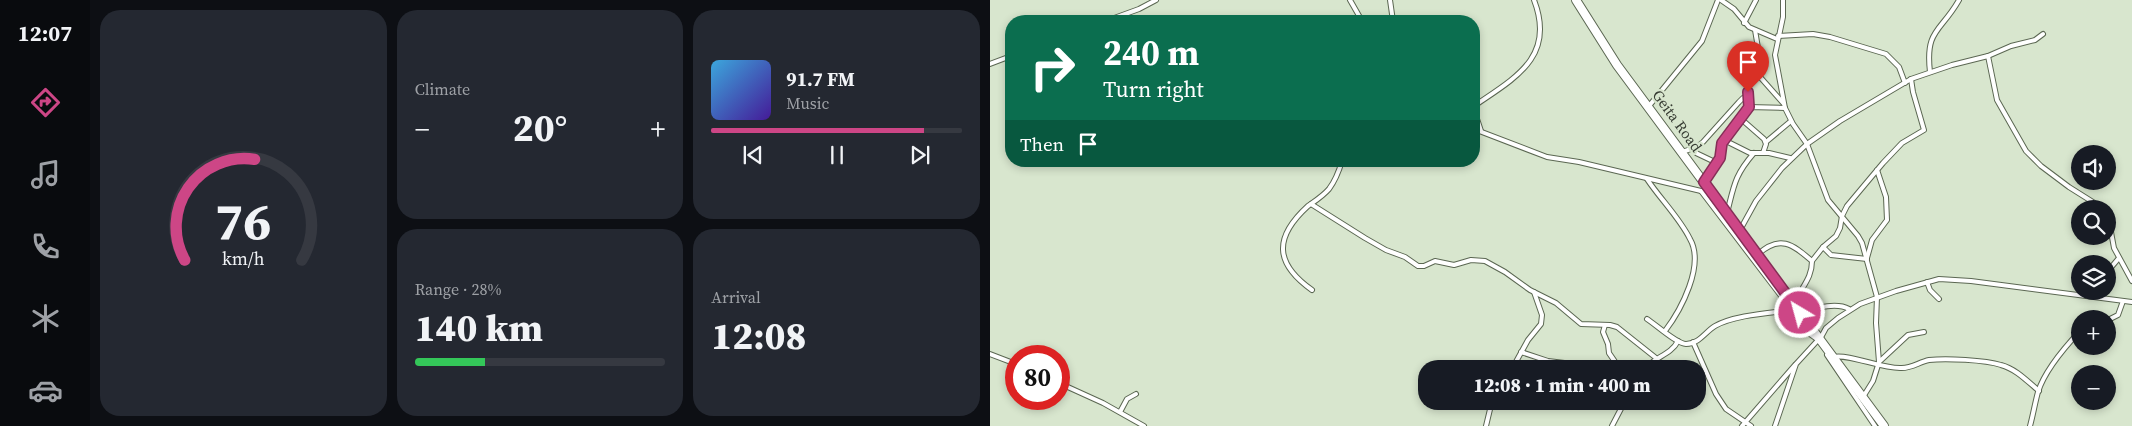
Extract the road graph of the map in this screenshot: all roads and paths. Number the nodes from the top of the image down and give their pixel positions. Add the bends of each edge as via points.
1 (1156, 0) edge
2 (1350, 0) edge
3 (1390, 0) edge
4 (1534, 0) edge
5 (1576, 0) edge
6 (1719, 0) edge
7 (1756, 0) edge
8 (1783, 0) edge
9 (1959, 0) edge
10 (1122, 15) edge
11 (1359, 15) edge
12 (1392, 15) edge
13 (1744, 23) junction
14 (1755, 30) junction
15 (2043, 34) dead end
16 (1778, 38) junction
17 (1988, 56) junction
18 (1005, 58) edge
19 (990, 64) edge
20 (1753, 69) junction
21 (1930, 72) junction
22 (1912, 79) junction
23 (1905, 83) junction
24 (1749, 100) junction
25 (1480, 104) edge
26 (1649, 106) junction
27 (1785, 106) junction
28 (1749, 107) junction
29 (1740, 118) junction
30 (1791, 121) junction
31 (1480, 128) edge
32 (1481, 131) joint
33 (1724, 140) junction
34 (1766, 142) junction
35 (1807, 144) junction
36 (1696, 147) junction
37 (1682, 152) junction
38 (1763, 153) junction
39 (1754, 154) junction
40 (1790, 158) junction
41 (1717, 163) junction
42 (1340, 167) edge
43 (1877, 170) junction
44 (1647, 180) junction
45 (1704, 182) junction
46 (1701, 192) junction
47 (1717, 198) junction
48 (2092, 200) edge
49 (1311, 204) junction
50 (1727, 213) junction
51 (1842, 216) junction
52 (1740, 231) junction
53 (2114, 245) edge
54 (1823, 247) junction
55 (1757, 255) junction
56 (1867, 258) junction
57 (2119, 258) junction
58 (1812, 261) junction
59 (2116, 262) edge
60 (2132, 281) edge
61 (1927, 282) junction
62 (1312, 290) dead end
63 (1534, 292) junction
64 (2071, 295) edge
65 (1877, 297) junction
66 (1939, 299) dead end
67 (2112, 300) edge
68 (2123, 301) junction
69 (2132, 302) edge
70 (1793, 308) junction
71 (1850, 309) junction
72 (1800, 313) junction
73 (2116, 316) edge
74 (1647, 319) dead end
75 (1605, 325) junction
76 (1665, 331) junction
77 (1924, 332) dead end
78 (1819, 340) junction
79 (1678, 341) junction
80 (1693, 342) junction
81 (2071, 343) edge
82 (1521, 352) junction
83 (990, 354) edge
84 (1656, 358) joint
85 (1832, 358) junction
86 (1005, 360) edge
87 (1517, 360) edge
88 (1545, 360) edge
89 (1614, 360) edge
90 (1796, 364) junction
91 (1879, 364) junction
92 (1070, 388) edge
93 (2038, 391) junction
94 (1136, 394) dead end
95 (1863, 398) junction
96 (1490, 410) edge
97 (1621, 410) edge
98 (1120, 412) junction
99 (1746, 421) junction
100 (1144, 426) edge
101 (1486, 426) edge
102 (1612, 426) edge
103 (1742, 426) edge
104 (1751, 426) edge
105 (1775, 426) edge
106 (1875, 426) edge
107 (1884, 426) edge
108 (2030, 426) edge

1 - 10 street
2 - 11 street
3 - 12 street
4 - 25 street via 1541,23 1541,37 1536,50 1522,70
5 - 26 highway, Geita Road via 1617,65
6 - 13 street via 1734,9
6 - 26 street via 1702,41
7 - 13 street
8 - 16 street
9 - 21 street via 1932,37 1928,53
13 - 14 street
14 - 16 street
14 - 20 street via 1760,64
15 - 17 street via 2035,40
16 - 23 street via 1813,34 1830,36 1886,54 1899,67
16 - 27 street via 1776,61
17 - 21 street
17 - 48 street via 1997,100 2026,151 2069,187
18 - 19 street
20 - 24 street via 1747,81
20 - 27 street
21 - 22 street
22 - 23 street
22 - 43 street via 1924,130 1902,143
23 - 35 street
24 - 28 street
24 - 36 street via 1743,98 1738,102
26 - 37 highway, Geita Road
27 - 28 street
27 - 30 street
28 - 29 street
29 - 33 street
29 - 34 street
30 - 34 street
30 - 35 street
31 - 32 street
32 - 44 street via 1547,157 1580,162
33 - 39 street
33 - 41 street
34 - 38 street
35 - 40 street
35 - 51 street via 1828,200
36 - 37 street
36 - 41 street via 1698,155
37 - 45 highway, Geita Road
38 - 39 street
38 - 40 street
39 - 50 street via 1735,180
40 - 52 street via 1756,201
41 - 45 street
42 - 49 street via 1328,190
43 - 51 street
43 - 56 street via 1886,197 1887,220 1872,240
44 - 46 street
44 - 76 street via 1694,248 1694,266 1684,302
45 - 47 highway, Geita Road
46 - 47 street
46 - 70 street
47 - 50 highway, Geita Road
49 - 62 street via 1287,230 1282,243 1287,264 1297,279
49 - 63 street via 1418,266 1435,261 1454,265 1478,260 1506,272
50 - 52 highway, Geita Road
51 - 54 street via 1836,236
51 - 56 street via 1858,236
52 - 55 highway, Geita Road
53 - 57 street
54 - 56 street via 1831,255
54 - 58 street
55 - 58 street via 1769,245 1784,242
55 - 70 highway, Geita Road
56 - 65 street
57 - 59 street
57 - 60 street
58 - 70 street via 1812,272
61 - 64 street via 1971,281
61 - 65 street
61 - 66 street
63 - 75 street via 1556,303 1581,324
63 - 82 street via 1542,320
65 - 71 street
65 - 91 street
67 - 68 street
68 - 69 street
68 - 73 street
70 - 72 highway, Geita Road
70 - 78 street via 1810,334
70 - 80 street via 1726,322
71 - 72 street via 1833,306
71 - 78 street via 1826,328
72 - 78 highway, Geita Road
74 - 76 street
75 - 84 street via 1617,327
75 - 89 street via 1603,332
76 - 79 street
77 - 91 street via 1908,335
78 - 85 highway, Geita Road
78 - 90 street
78 - 106 street
79 - 80 street
79 - 84 street
80 - 99 street via 1726,409
81 - 93 street via 2050,368
82 - 87 street
82 - 88 street
83 - 86 street
85 - 91 street via 1842,356
85 - 95 highway, Geita Road
90 - 99 street
90 - 105 street
91 - 93 street via 1908,368 1921,362 1949,359 2002,365 2020,374
91 - 95 street
92 - 98 street
93 - 108 street
94 - 98 street via 1127,399
95 - 107 highway, Geita Road
96 - 101 street
97 - 102 street
98 - 100 street
99 - 103 street
99 - 104 street

